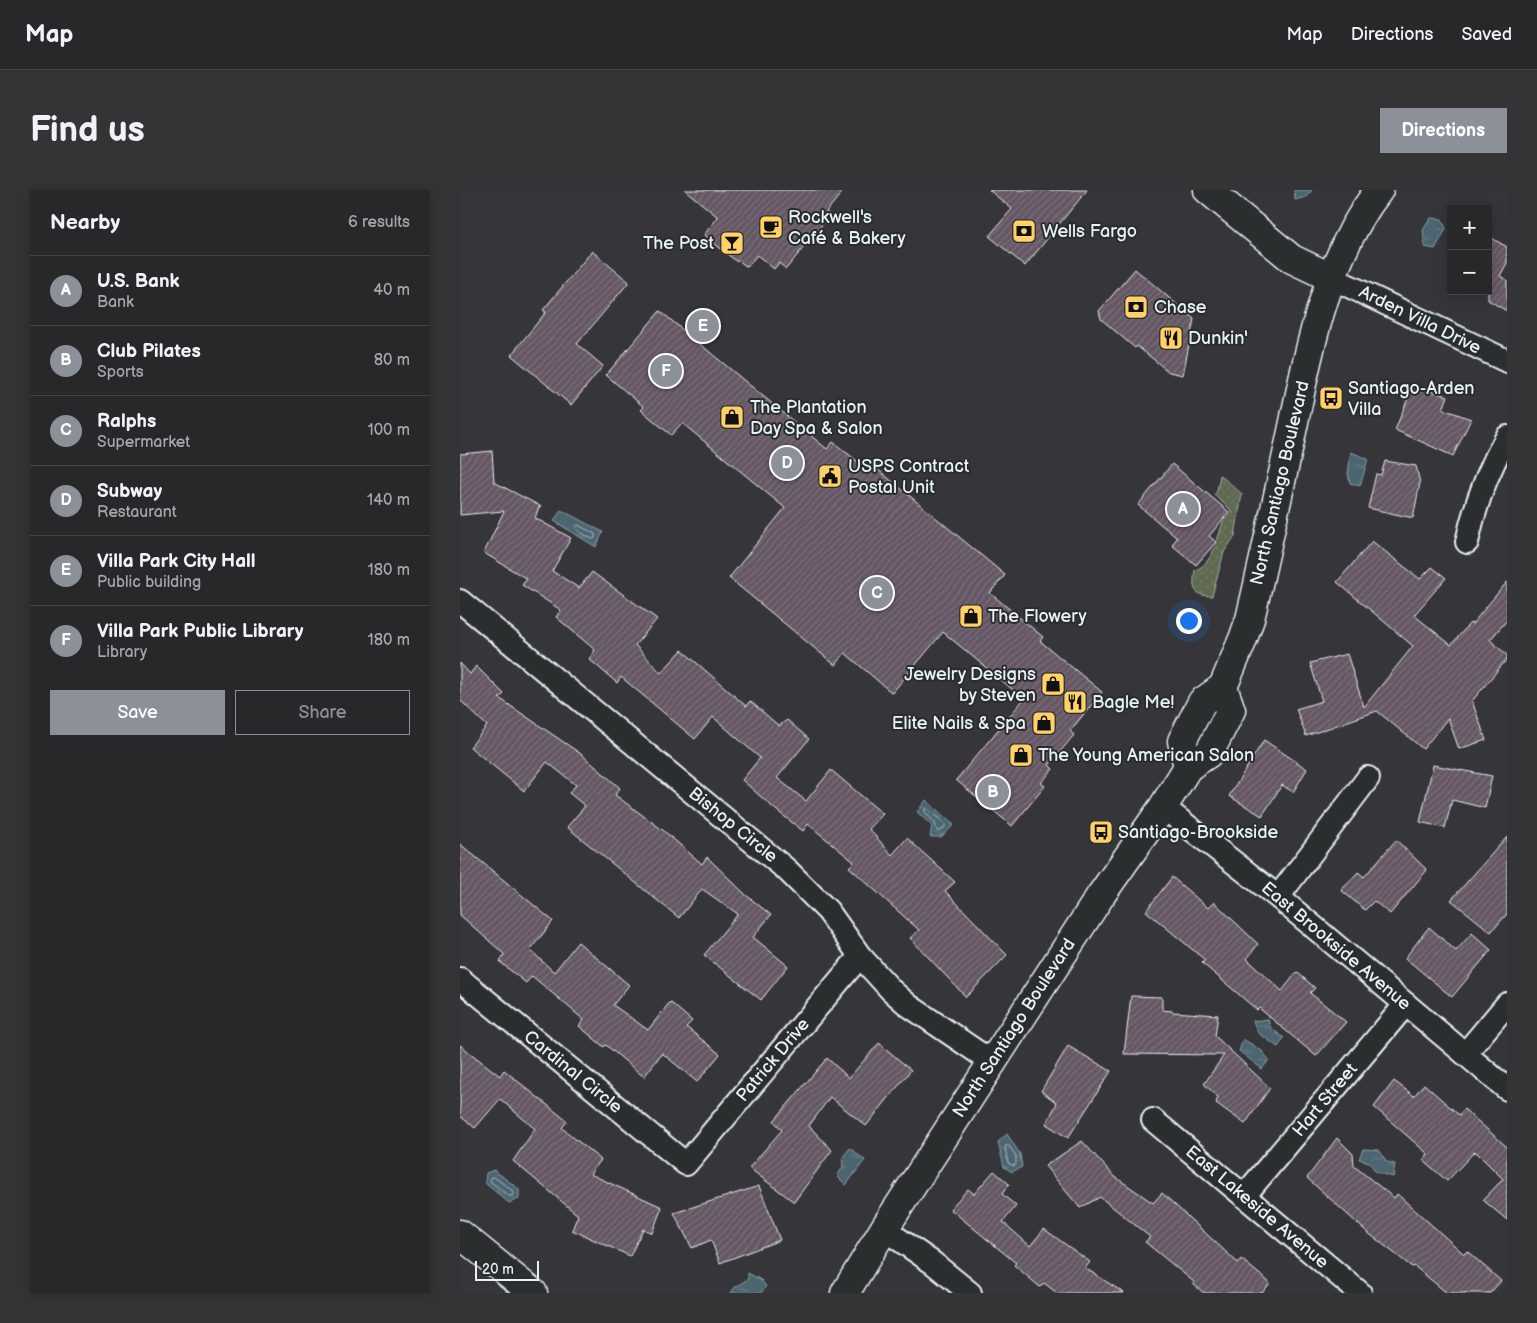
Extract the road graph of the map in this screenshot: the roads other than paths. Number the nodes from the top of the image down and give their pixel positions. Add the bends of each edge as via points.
1 (1208, 190) edge
2 (1379, 190) edge
3 (1332, 278) junction
4 (1507, 361) edge
5 (1507, 437) edge
6 (1467, 542) dead end
7 (460, 601) edge
8 (1368, 778) dead end
9 (1163, 806) junction
10 (1278, 897) junction
11 (860, 956) junction
12 (460, 979) edge
13 (1406, 1004) junction
14 (1507, 1004) edge
15 (1465, 1054) junction
16 (992, 1062) junction
17 (1507, 1089) edge
18 (1153, 1120) dead end
19 (686, 1164) joint
20 (1244, 1196) junction
21 (884, 1229) junction
22 (460, 1234) edge
23 (533, 1293) edge
24 (845, 1293) edge
25 (970, 1293) edge
26 (1360, 1293) edge

1 - 3 main road via 1292,259
2 - 3 main road, North Santiago Boulevard via 1358,222
3 - 4 street, Arden Villa Drive
3 - 9 main road, North Santiago Boulevard via 1304,374 1250,619 1223,687 1231,710 1209,753 1188,767
5 - 6 street via 1483,486
7 - 11 street, Bishop Circle via 787,870 828,911
8 - 10 street
9 - 10 street, East Brookside Avenue
9 - 16 main road, North Santiago Boulevard
10 - 13 street, East Brookside Avenue
11 - 16 street, Bishop Circle via 874,974 908,1005
11 - 19 street, Patrick Drive
12 - 19 street, Cardinal Circle
13 - 15 street, East Brookside Avenue
13 - 20 street, Hart Street
14 - 15 street
15 - 17 street, East Brookside Avenue
16 - 21 main road, North Santiago Boulevard
18 - 20 street, East Lakeside Avenue
20 - 26 street, East Lakeside Avenue
21 - 24 main road, North Santiago Boulevard
21 - 25 street
22 - 23 main road

